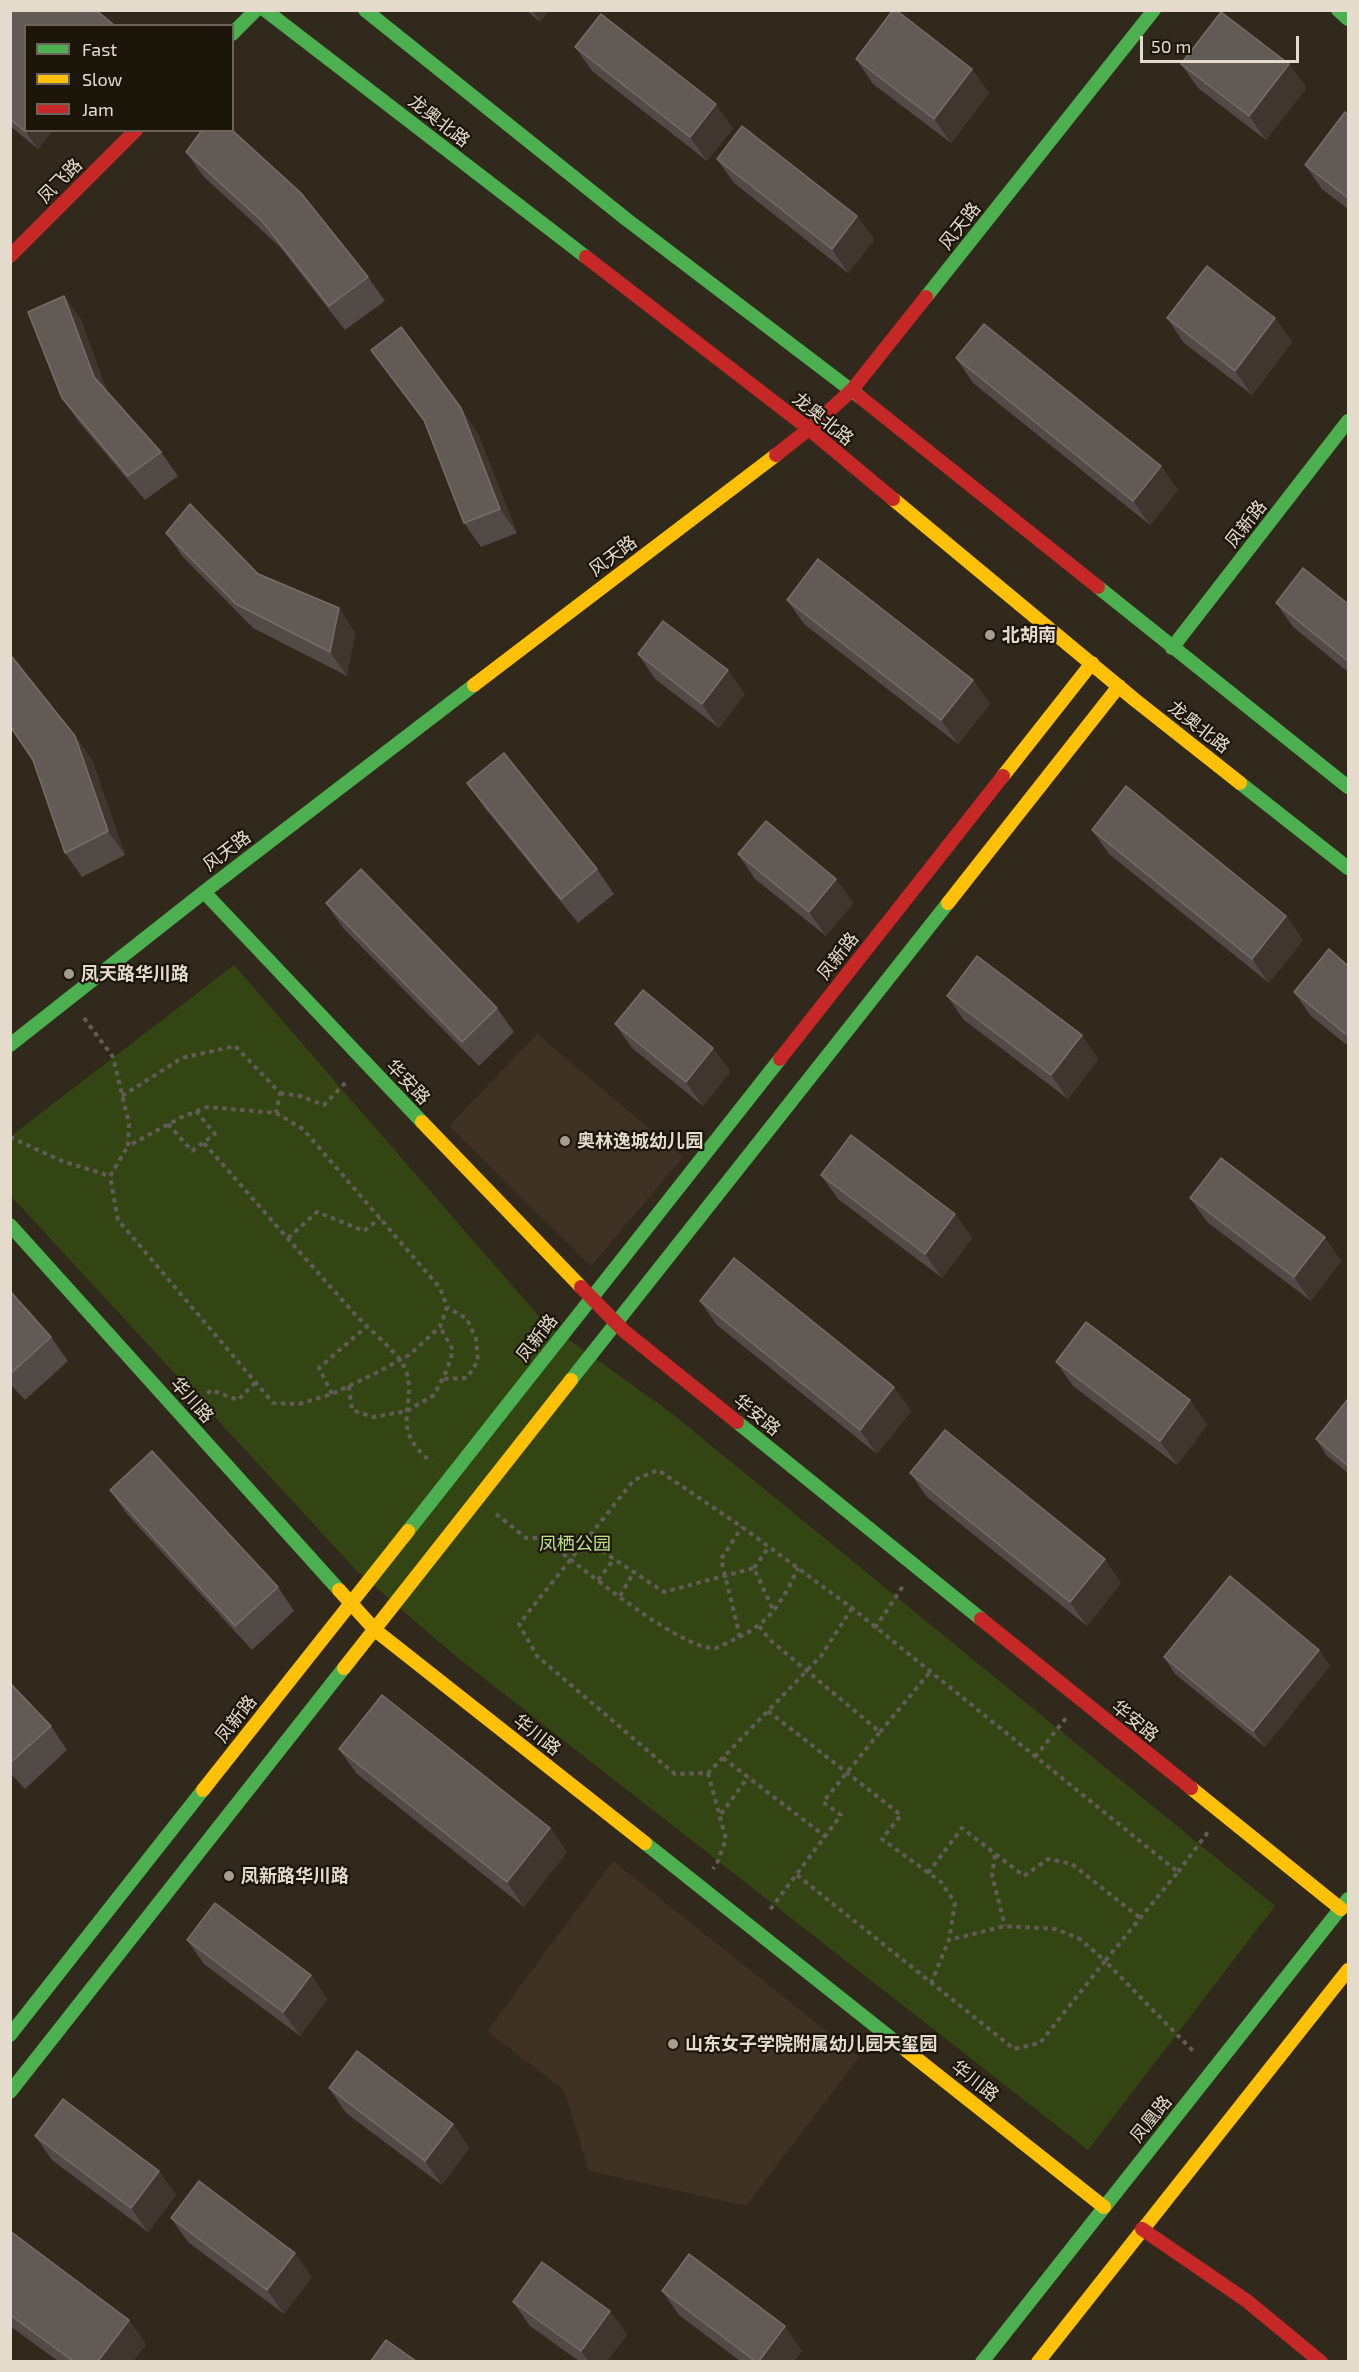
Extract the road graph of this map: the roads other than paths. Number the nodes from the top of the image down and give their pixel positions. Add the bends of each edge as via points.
1 (256, 10) edge
2 (265, 10) edge
3 (365, 10) edge
4 (1154, 10) edge
5 (1338, 10) edge
6 (1348, 19) edge
7 (234, 32) edge
8 (134, 132) edge
9 (10, 256) edge
10 (852, 390) junction
11 (1348, 421) edge
12 (809, 429) junction
13 (1172, 648) junction
14 (1092, 663) junction
15 (1119, 686) junction
16 (1348, 788) edge
17 (1348, 868) edge
18 (204, 892) junction
19 (10, 1045) edge
20 (10, 1225) edge
21 (592, 1297) junction
22 (617, 1323) junction
23 (350, 1604) junction
24 (375, 1630) junction
25 (1345, 1904) edge
26 (1348, 1970) edge
27 (10, 2035) edge
28 (10, 2092) edge
29 (1104, 2206) junction
30 (1142, 2229) junction
31 (982, 2361) edge
32 (1038, 2361) edge
33 (1322, 2361) edge

1 - 7 main road
2 - 12 main road, 龙奥北路
3 - 10 main road via 626,219
4 - 10 main road, 风天路
5 - 6 main road
8 - 9 main road, 凤飞路
10 - 12 main road, 风天路
10 - 13 main road
11 - 13 main road, 凤新路
12 - 14 main road, 龙奥北路
12 - 18 main road, 风天路
13 - 16 main road
14 - 15 main road, 龙奥北路
14 - 21 main road, 凤新路
15 - 17 main road, 龙奥北路
15 - 22 main road
18 - 19 main road, 风天路
18 - 21 main road, 华安路
20 - 23 main road, 华川路
21 - 22 main road, 华安路
21 - 23 main road, 凤新路
22 - 24 main road
22 - 25 main road, 华安路
23 - 24 main road, 华川路
23 - 27 main road, 凤新路
24 - 28 main road
24 - 29 main road, 华川路
25 - 29 main road, 凤凰路
26 - 30 main road
29 - 31 main road, 凤凰路
30 - 32 main road
30 - 33 main road via 1247,2301

